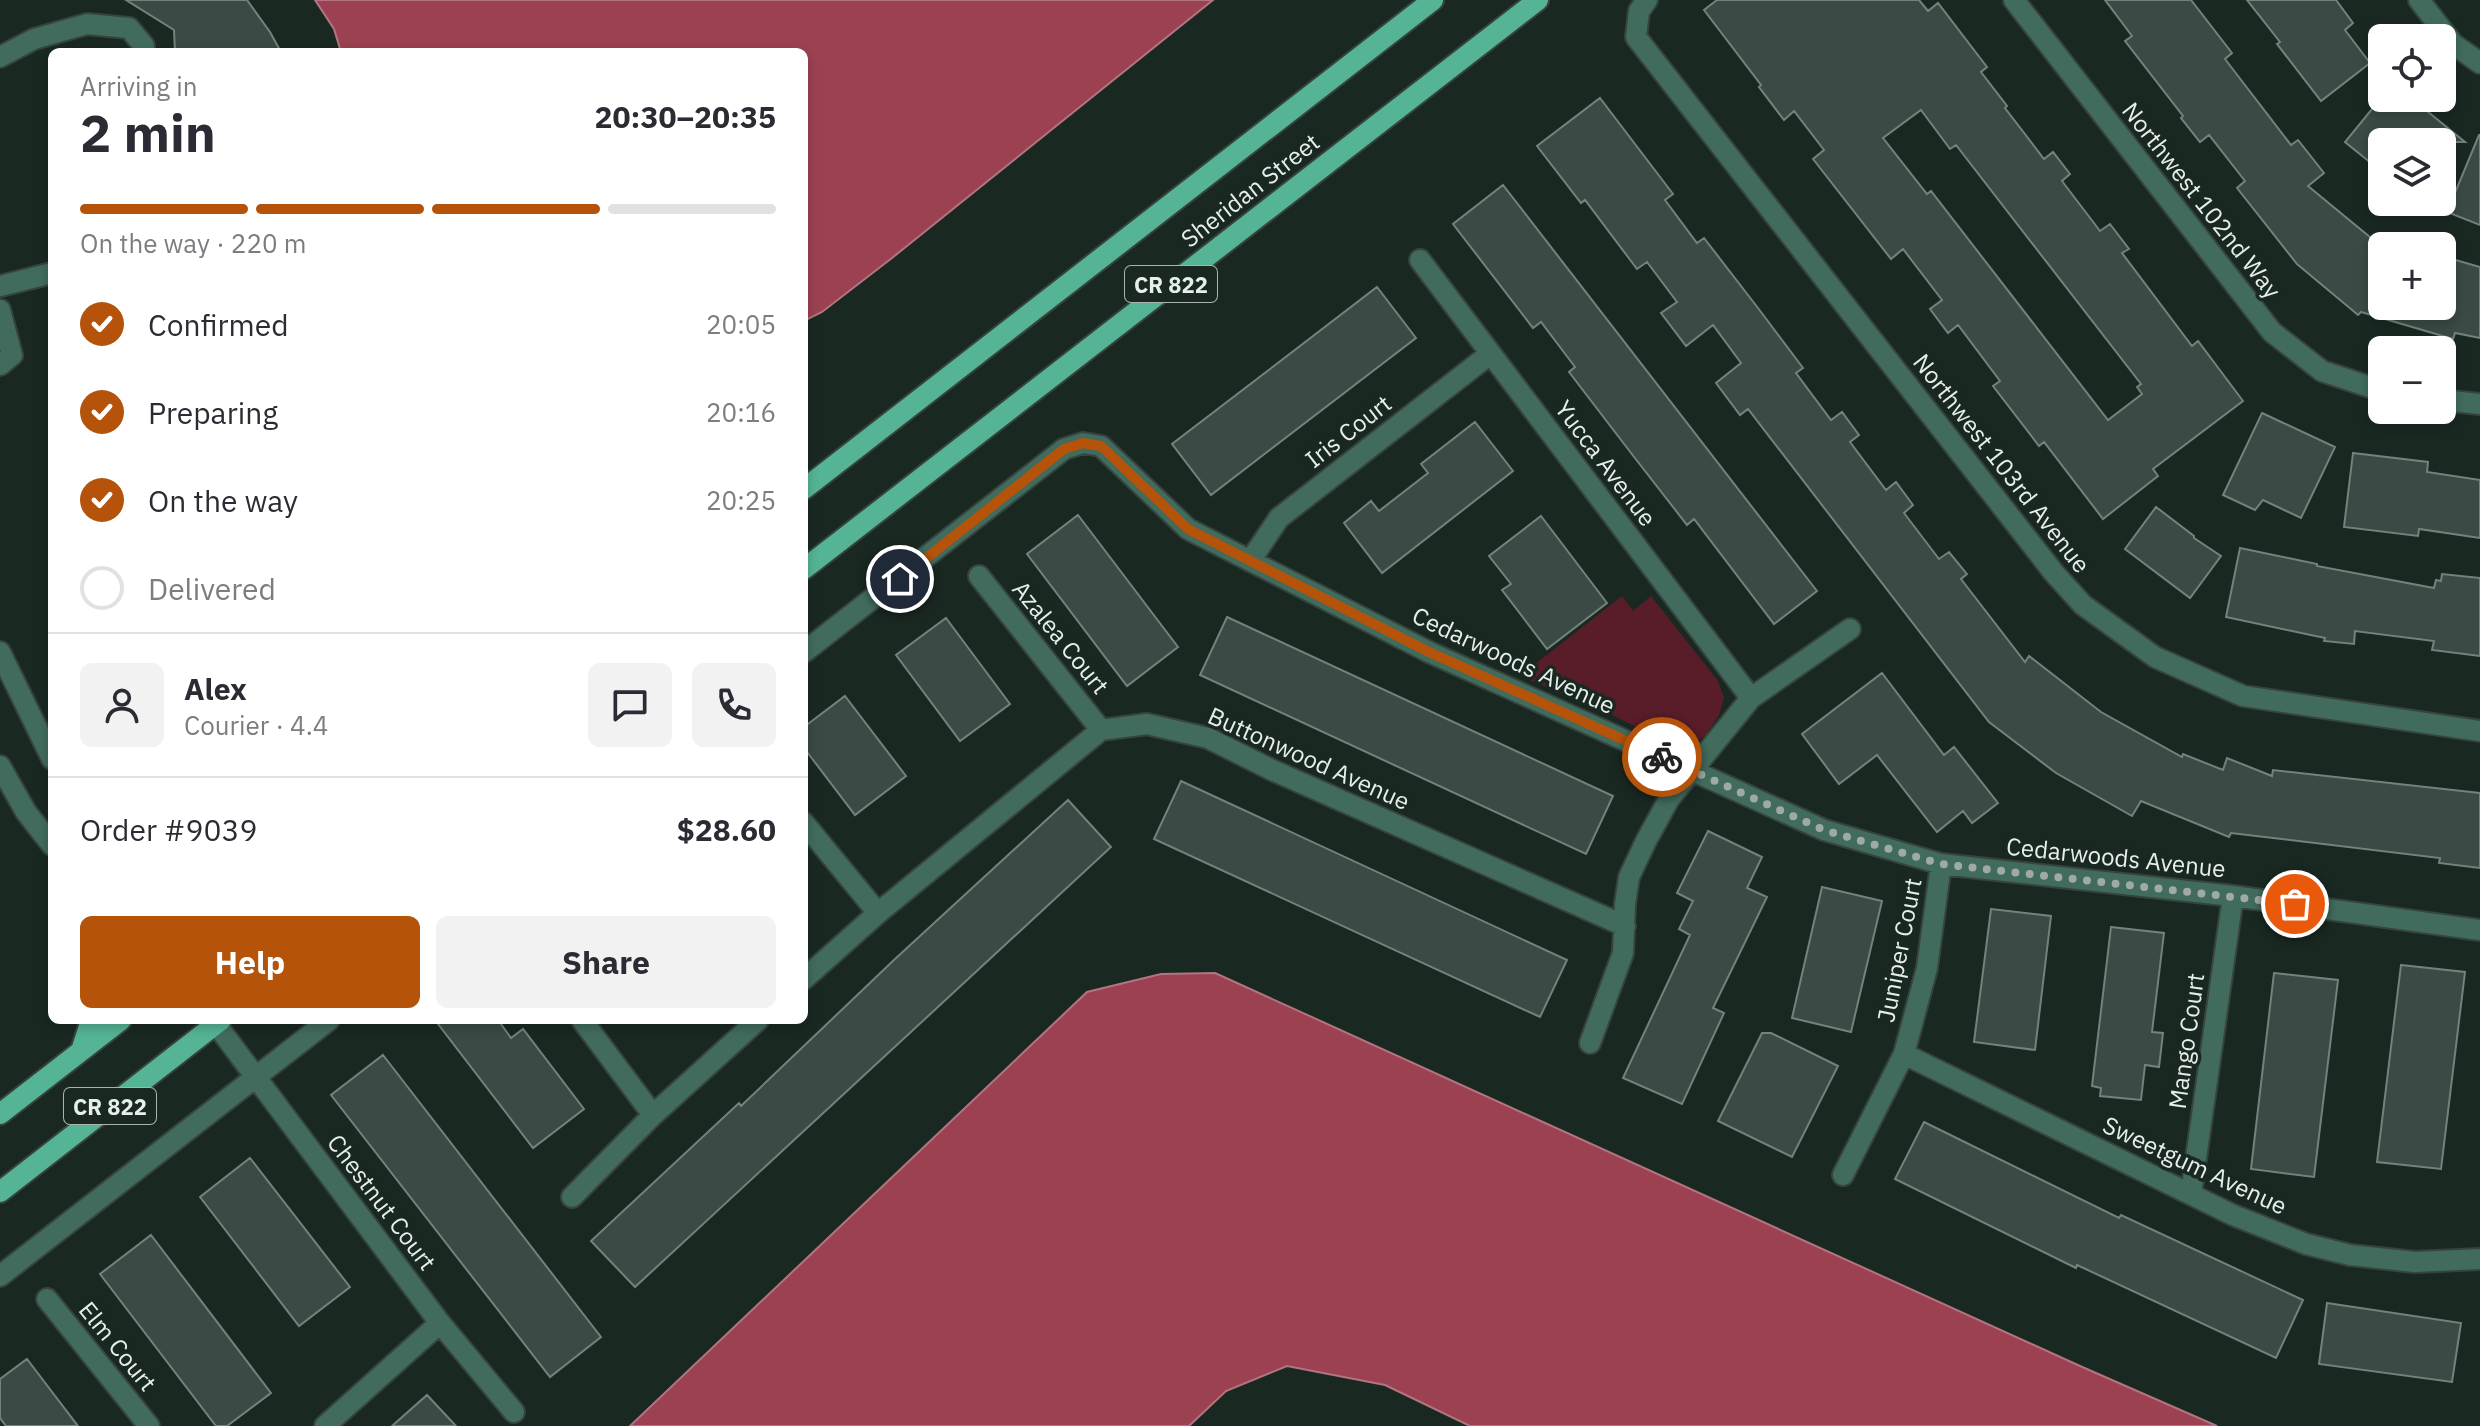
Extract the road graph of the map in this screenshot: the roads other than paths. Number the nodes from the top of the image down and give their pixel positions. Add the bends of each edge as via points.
1 (1433, 0) edge
2 (1538, 0) edge
3 (2014, 0) edge
4 (2419, 0) edge
5 (1643, 6) edge
6 (144, 48) edge
7 (0, 57) edge
8 (2480, 63) edge
9 (1420, 260) dead end
10 (48, 274) edge
11 (0, 286) edge
12 (0, 310) edge
13 (1490, 354) junction
14 (0, 365) edge
15 (2368, 386) edge
16 (2456, 401) edge
17 (2480, 404) edge
18 (808, 486) edge
19 (1250, 561) junction
20 (808, 566) edge
21 (979, 576) dead end
22 (1850, 629) dead end
23 (808, 649) edge
24 (0, 652) edge
25 (1751, 698) junction
26 (1101, 730) junction
27 (2480, 731) edge
28 (48, 751) edge
29 (0, 766) edge
30 (1691, 770) junction
31 (808, 828) edge
32 (48, 840) edge
33 (1941, 864) junction
34 (2233, 896) junction
35 (878, 913) junction
36 (1625, 926) junction
37 (2480, 930) edge
38 (808, 975) edge
39 (90, 1024) edge
40 (116, 1024) edge
41 (210, 1024) edge
42 (216, 1024) edge
43 (324, 1024) edge
44 (585, 1024) edge
45 (754, 1024) edge
46 (1590, 1043) dead end
47 (81, 1051) junction
48 (1904, 1054) junction
49 (255, 1076) junction
50 (0, 1114) edge
51 (653, 1115) junction
52 (1843, 1175) dead end
53 (0, 1192) edge
54 (2191, 1194) junction
55 (572, 1197) dead end
56 (2480, 1259) edge
57 (0, 1276) edge
58 (47, 1299) dead end
59 (440, 1323) junction
60 (514, 1412) dead end
61 (149, 1426) edge
62 (325, 1426) edge

1 - 18 main road, Sheridan Street / CR 822
2 - 20 main road, Sheridan Street / CR 822
3 - 15 street, Northwest 102nd Way via 2272,332 2322,371
4 - 8 street via 2453,44
5 - 27 street, Northwest 103rd Avenue via 1636,37 2083,605 2155,657 2243,696
6 - 7 street via 129,28 87,24 34,39
9 - 13 street, Yucca Avenue
10 - 11 street
12 - 14 street via 12,355
13 - 19 street, Iris Court via 1279,518
13 - 25 street, Yucca Avenue
16 - 17 street
19 - 23 street, Cedarwoods Avenue via 1188,529 1101,446 1083,443 1064,449
19 - 30 street, Cedarwoods Avenue via 1429,652
21 - 26 street, Azalea Court
22 - 25 street
24 - 28 street
25 - 30 street
26 - 35 street
26 - 36 street, Buttonwood Avenue via 1147,724 1208,738
29 - 32 street
30 - 33 street, Cedarwoods Avenue via 1824,830
30 - 36 street via 1669,799 1629,877
31 - 35 street
33 - 34 street, Cedarwoods Avenue
33 - 48 street, Juniper Court via 1927,968
34 - 37 street, Cedarwoods Avenue
34 - 54 street, Mango Court
35 - 38 street
36 - 46 street via 1623,953
39 - 47 main road
40 - 47 main road, CR 822
41 - 53 main road, CR 822
42 - 49 street, Chestnut Court
43 - 49 street
44 - 51 street
45 - 51 street
47 - 50 main road, CR 822
48 - 52 street, Juniper Court
48 - 54 street, Sweetgum Avenue
49 - 57 street
49 - 59 street, Chestnut Court
51 - 55 street
54 - 56 street, Sweetgum Avenue via 2268,1230 2350,1255 2415,1262
58 - 61 street, Elm Court
59 - 60 street, Chestnut Court
59 - 62 street

